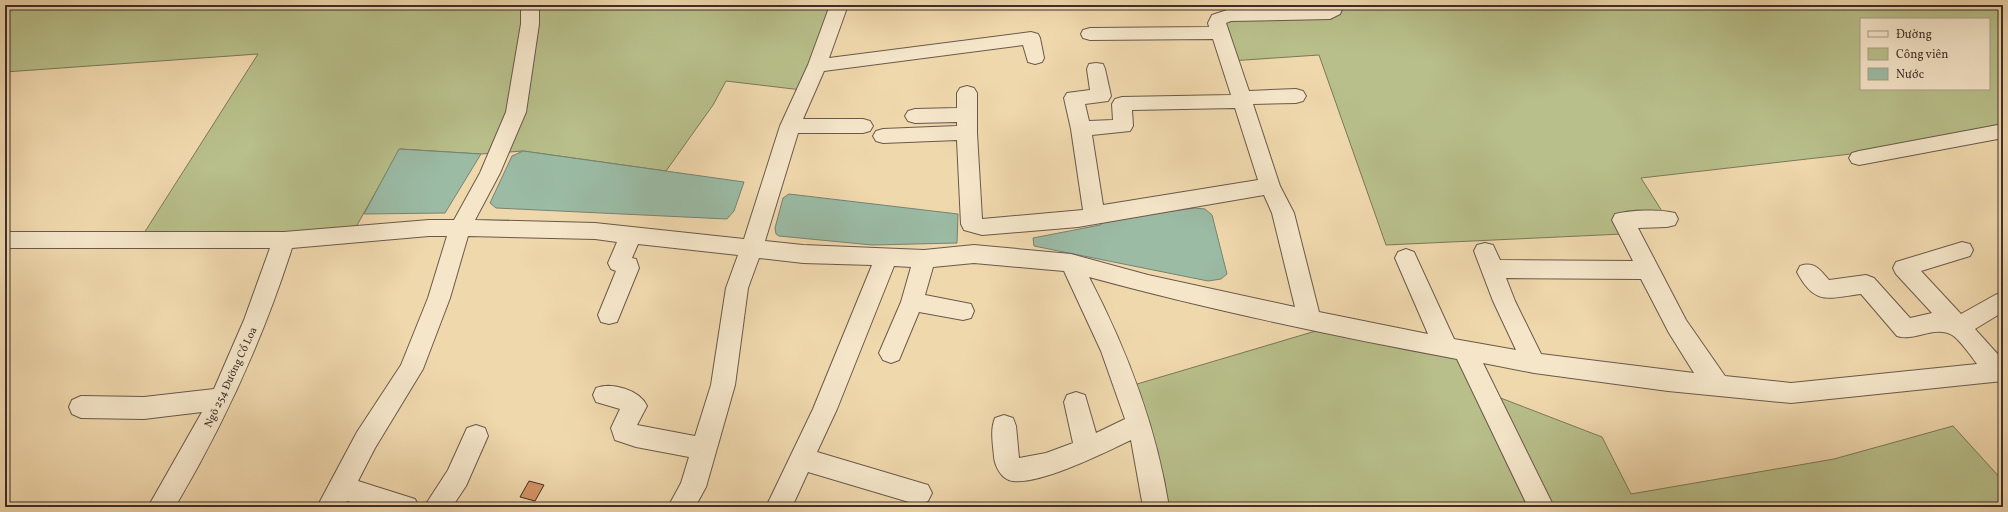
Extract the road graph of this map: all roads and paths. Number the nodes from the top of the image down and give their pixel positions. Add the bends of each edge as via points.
1 (530, 5) edge
2 (839, 5) edge
3 (1335, 5) edge
4 (1220, 33) junction
5 (1090, 34) dead end
6 (1035, 58) dead end
7 (817, 65) junction
8 (1096, 69) dead end
9 (967, 93) dead end
10 (1296, 96) dead end
11 (1242, 99) junction
12 (915, 116) dead end
13 (967, 124) junction
14 (790, 126) junction
15 (863, 126) dead end
16 (1080, 129) junction
17 (2003, 131) edge
18 (883, 136) dead end
19 (1860, 158) dead end
20 (1270, 186) junction
21 (1094, 215) junction
22 (1667, 219) dead end
23 (972, 224) junction
24 (460, 228) junction
25 (631, 235) junction
26 (5, 240) edge
27 (284, 240) junction
28 (752, 248) junction
29 (1962, 250) dead end
30 (974, 254) junction
31 (886, 258) junction
32 (1406, 258) dead end
33 (924, 259) junction
34 (1071, 263) junction
35 (1649, 270) junction
36 (1808, 272) dead end
37 (2003, 301) edge
38 (912, 302) junction
39 (963, 311) dead end
40 (609, 315) dead end
41 (1310, 320) junction
42 (1959, 327) junction
43 (1455, 349) junction
44 (891, 354) dead end
45 (1534, 362) junction
46 (2001, 371) edge
47 (1718, 386) junction
48 (605, 395) dead end
49 (221, 399) junction
50 (1076, 402) dead end
51 (81, 407) dead end
52 (1139, 424) junction
53 (1004, 426) dead end
54 (476, 436) dead end
55 (1087, 447) junction
56 (704, 449) junction
57 (803, 459) junction
58 (919, 493) dead end
59 (335, 497) edge
60 (161, 507) edge
61 (406, 507) edge
62 (437, 507) edge
63 (681, 507) edge
64 (779, 507) edge
65 (1156, 507) edge
66 (1541, 507) edge

1 - 24 street via 530,24 516,112 490,173
2 - 7 street
3 - 4 street via 1330,13 1223,16 1217,22
4 - 5 street
4 - 11 street
6 - 7 street via 1031,38
7 - 14 street
8 - 16 street via 1101,96 1074,98
9 - 13 street
10 - 11 street
11 - 16 street via 1122,104 1124,126
11 - 20 street
12 - 13 street
13 - 18 street
13 - 23 street
14 - 15 street
14 - 28 street
16 - 21 street
17 - 19 street
20 - 21 street
20 - 41 street via 1283,213
21 - 23 street via 1078,219 982,227
22 - 35 street via 1623,220
23 - 30 street
24 - 25 street via 595,231
24 - 27 street via 429,228
24 - 59 street via 439,298 411,369 366,440
25 - 28 street
25 - 40 street via 620,263 628,265 628,268
26 - 27 street
27 - 49 street, Ngõ 254 Đường Cổ Loa via 256,321
28 - 31 street via 803,254
28 - 56 street via 737,288 723,385
29 - 42 street via 1904,268
30 - 33 street
30 - 34 street
31 - 33 street
31 - 57 street via 826,409
32 - 43 street
33 - 38 street
34 - 41 street via 1148,284
34 - 52 street via 1097,312 1136,410
35 - 45 street via 1489,260 1510,313
35 - 47 street via 1700,365
36 - 42 street via 1824,290 1866,284 1905,329 1935,322
37 - 42 street
38 - 39 street
38 - 44 street
41 - 43 street
42 - 46 street
43 - 45 street
43 - 66 street
45 - 47 street
46 - 47 street via 1791,393
48 - 56 street via 628,401 635,406 623,428 624,432
49 - 51 street via 144,408
49 - 60 street, Ngõ 254 Đường Cổ Loa via 193,454
50 - 55 street
52 - 55 street
52 - 65 street via 1154,486
53 - 55 street via 1007,462 1013,470 1062,458
54 - 62 street via 457,478
56 - 63 street via 693,487
57 - 58 street
57 - 64 street
59 - 61 street

